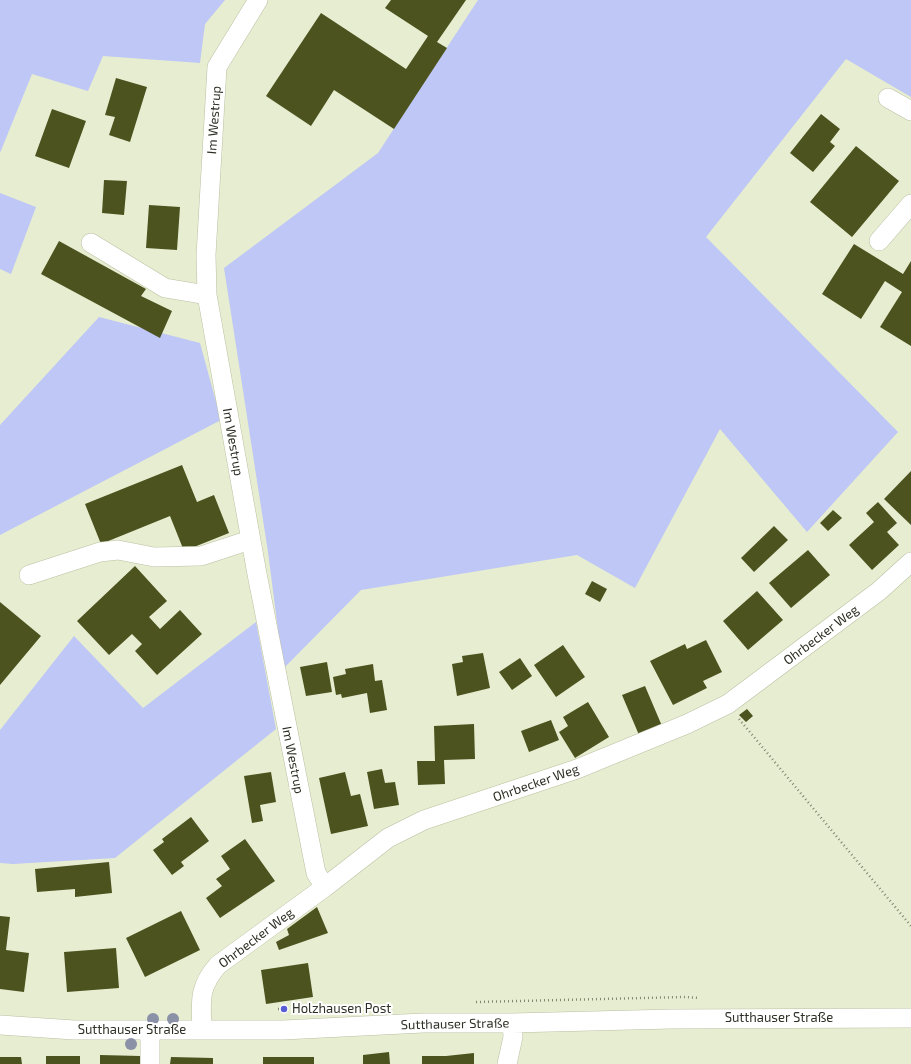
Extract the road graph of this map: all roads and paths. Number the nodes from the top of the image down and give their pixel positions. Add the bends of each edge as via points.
1 (258, 0) edge
2 (888, 98) dead end
3 (911, 111) edge
4 (911, 204) edge
5 (879, 241) dead end
6 (91, 243) dead end
7 (207, 296) junction
8 (250, 540) junction
9 (911, 562) edge
10 (29, 575) dead end
11 (728, 704) junction
12 (325, 887) junction
13 (911, 926) edge
14 (911, 1018) edge
15 (512, 1023) junction
16 (0, 1026) edge
17 (150, 1030) junction
18 (202, 1030) junction
19 (150, 1064) edge
20 (507, 1064) edge

1 - 7 street, Im Westrup via 217,66 206,255
2 - 3 street
4 - 5 street
6 - 7 street via 165,288
7 - 8 street, Im Westrup
8 - 10 street via 201,556 154,557 118,550 100,552
8 - 12 street, Im Westrup via 316,874
9 - 11 street, Ohrbecker Weg via 879,591
11 - 12 street, Ohrbecker Weg via 687,724 577,769 424,820 388,838
11 - 13 path
12 - 18 street, Ohrbecker Weg via 213,970 202,992
14 - 15 street, Sutthauser Straße
15 - 18 street, Sutthauser Straße via 423,1023 305,1029
15 - 20 street via 513,1037
16 - 17 street, Sutthauser Straße via 74,1030
17 - 18 street, Sutthauser Straße
17 - 19 street

